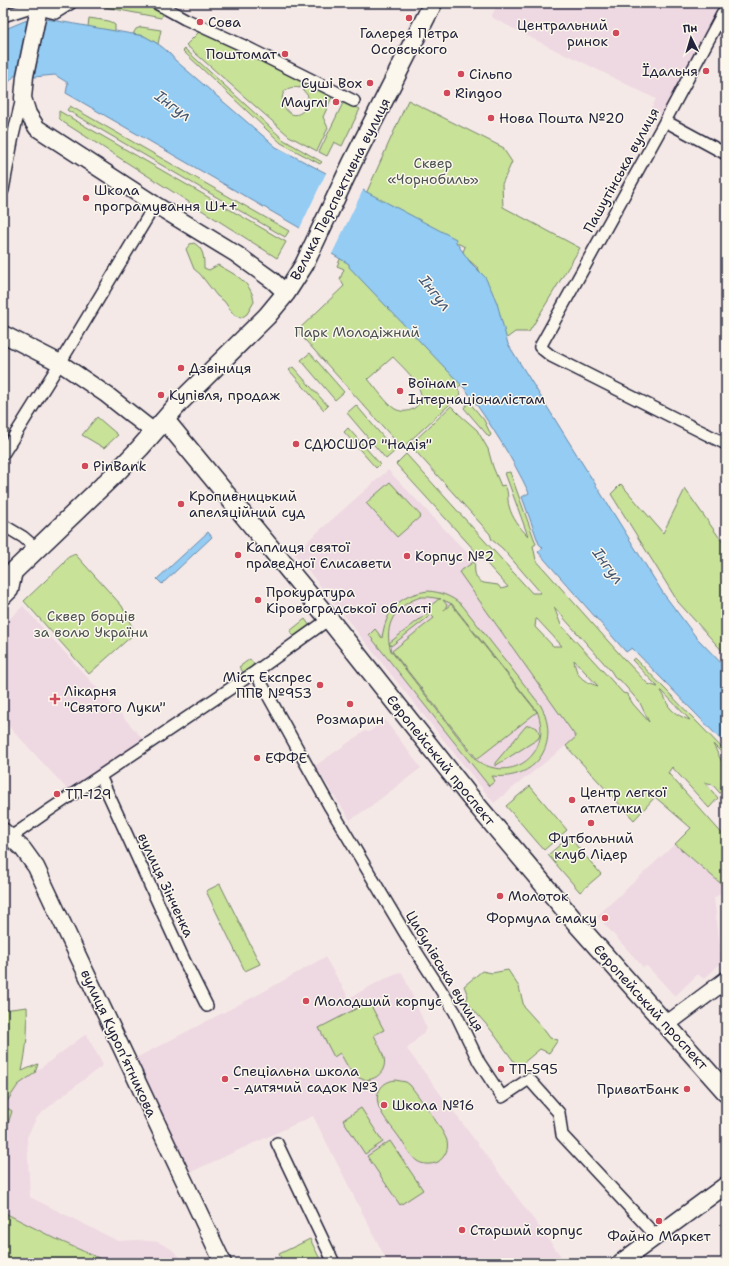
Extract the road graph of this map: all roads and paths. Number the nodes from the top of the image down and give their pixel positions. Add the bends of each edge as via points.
1 (71, 3) edge
2 (156, 3) edge
3 (433, 3) edge
4 (726, 7) edge
5 (38, 10) edge
6 (3, 16) edge
7 (23, 93) junction
8 (354, 102) dead end
9 (665, 121) junction
10 (726, 154) edge
11 (3, 190) edge
12 (154, 204) junction
13 (286, 293) junction
14 (3, 334) edge
15 (60, 363) junction
16 (160, 426) junction
17 (726, 444) edge
18 (3, 454) edge
19 (3, 525) edge
20 (37, 550) junction
21 (8, 575) edge
22 (3, 597) edge
23 (329, 619) junction
24 (255, 672) junction
25 (100, 776) junction
26 (7, 834) edge
27 (726, 980) edge
28 (207, 1006) dead end
29 (666, 1024) junction
30 (726, 1092) edge
31 (277, 1143) dead end
32 (726, 1185) edge
33 (657, 1237) junction
34 (223, 1263) edge
35 (334, 1263) edge
36 (620, 1263) edge

1 - 5 street via 55,13
2 - 8 street
3 - 13 main road, Велика Перспективна вулиця via 304,265
4 - 9 street, Пашутінська вулиця
5 - 6 street via 31,6
5 - 7 street
7 - 11 street
7 - 12 street via 28,114 37,128
9 - 10 street
9 - 17 street, Пашутінська вулиця via 540,347 551,356
12 - 13 street via 236,254
12 - 15 street
13 - 16 main road, Велика Перспективна вулиця via 267,316 180,402
14 - 15 street
15 - 16 street via 107,395
15 - 18 street
16 - 20 main road, Велика Перспективна вулиця
16 - 23 main road, Європейський проспект
19 - 20 street via 23,537
20 - 21 main road, Велика Перспективна вулиця
21 - 22 street via 10,590
23 - 24 street
23 - 29 main road, Європейський проспект via 470,797 577,924
24 - 25 street
24 - 33 street, Цибулівська вулиця via 330,807 455,1012 479,1062 502,1097 529,1079 559,1113 562,1135
25 - 26 street
25 - 28 street, вулиця Зінченка
26 - 34 street, вулиця Куропʼятникова via 24,849 36,867
27 - 29 street
29 - 30 main road, Європейський проспект
31 - 35 street
32 - 33 street
33 - 36 street

